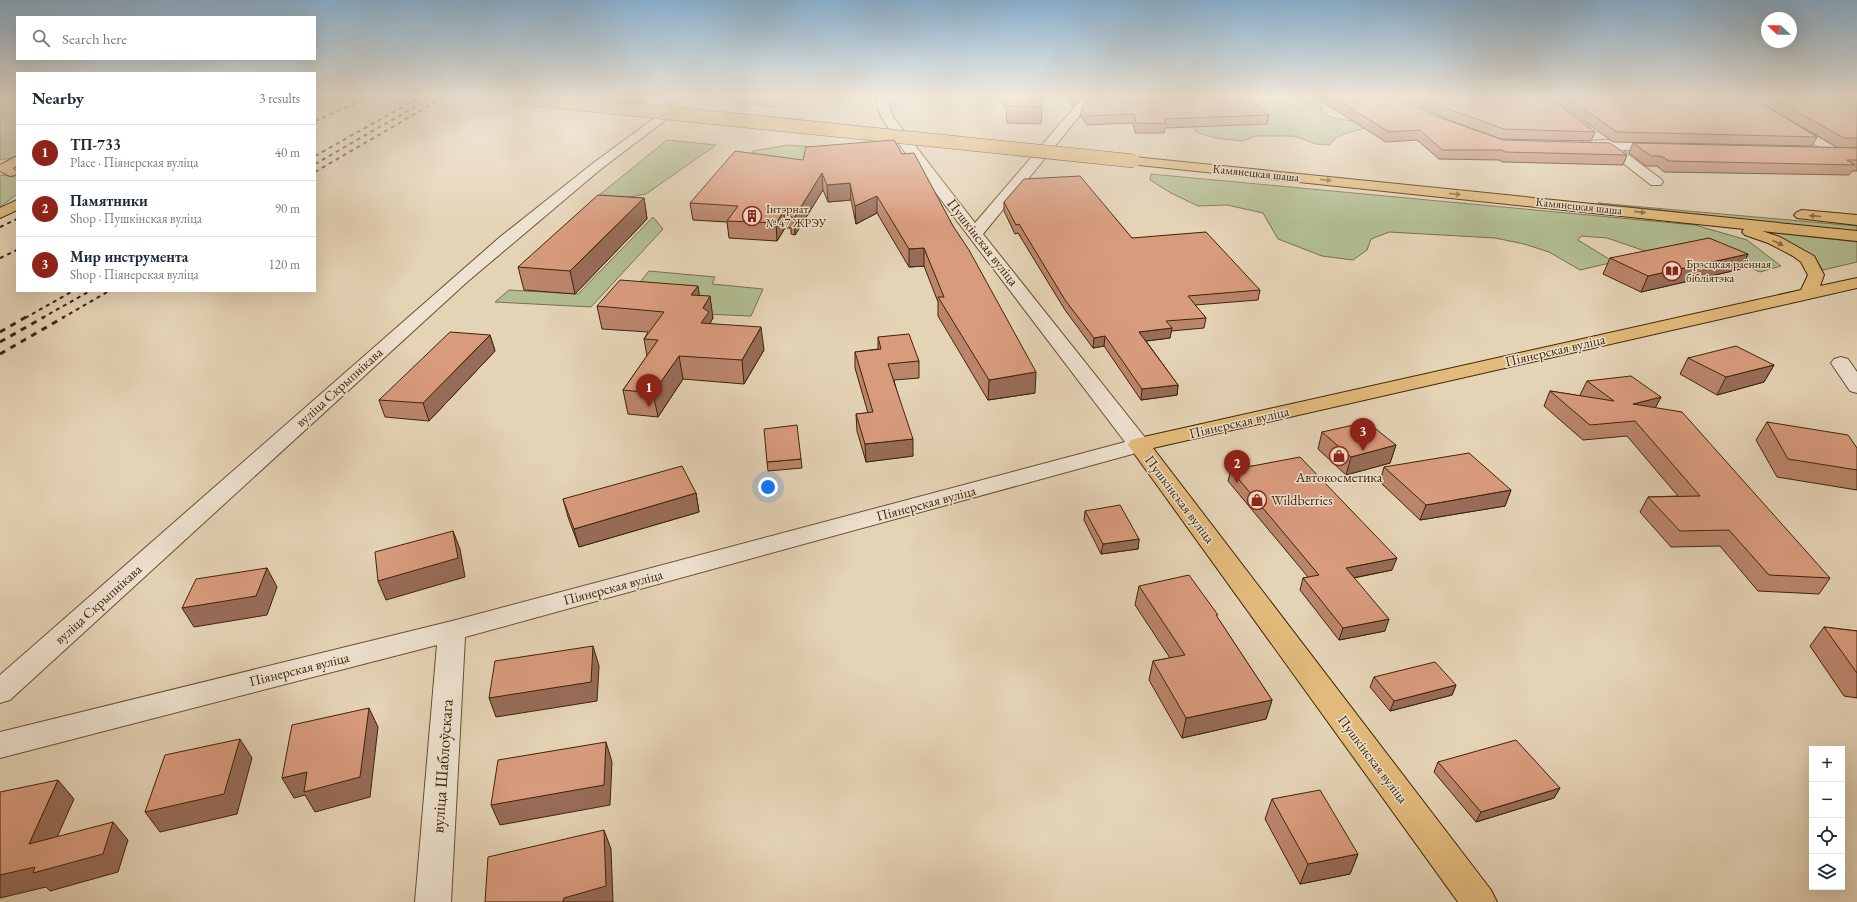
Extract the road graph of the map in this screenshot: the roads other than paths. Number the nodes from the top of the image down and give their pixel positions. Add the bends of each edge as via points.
1 (630, 139) edge
2 (904, 139) edge
3 (957, 139) edge
4 (977, 139) edge
5 (1055, 139) edge
6 (1600, 139) edge
7 (1812, 139) edge
8 (1570, 145) edge
9 (1609, 146) junction
10 (1671, 147) edge
11 (1804, 151) edge
12 (1835, 152) junction
13 (1857, 152) edge
14 (1136, 156) junction
15 (16, 161) edge
16 (1857, 165) edge
17 (7, 170) edge
18 (1656, 182) dead end
19 (16, 205) edge
20 (1698, 206) dead end
21 (0, 214) edge
22 (1789, 214) dead end
23 (1687, 217) junction
24 (1856, 220) edge
25 (976, 233) junction
26 (1857, 236) edge
27 (1857, 283) edge
28 (1808, 294) junction
29 (1841, 363) dead end
30 (1857, 387) edge
31 (1139, 445) junction
32 (452, 631) junction
33 (0, 692) edge
34 (0, 745) edge
35 (433, 902) edge
36 (1479, 902) edge

1 - 33 street, вуліца Скрыпнікава via 564,191 415,319
2 - 25 street, Пушкінская вуліца
3 - 14 main road, Камянецкая шаша, bridge
4 - 14 main road, Камянецкая шаша
5 - 25 street via 988,214
6 - 9 street
7 - 12 street
8 - 9 street
9 - 10 street
9 - 18 street
11 - 12 street
12 - 13 street
12 - 16 street
14 - 20 main road, Камянецкая шаша
14 -> 23 main road, Камянецкая шаша
15 - 17 main road via 4,168
19 - 21 main road
24 -> 22 main road
23 - 26 main road, Камянецкая шаша
23 -> 28 main road via 1738,228 1774,240 1799,253 1808,259 1816,275
25 - 31 street, Пушкінская вуліца
27 - 28 main road, Піянерская вуліца
28 - 31 main road, Піянерская вуліца
29 - 30 street
31 - 32 street, Піянерская вуліца
31 - 36 main road, Пушкінская вуліца
32 - 34 street, Піянерская вуліца
32 - 35 street, вуліца Шаблоўскага

